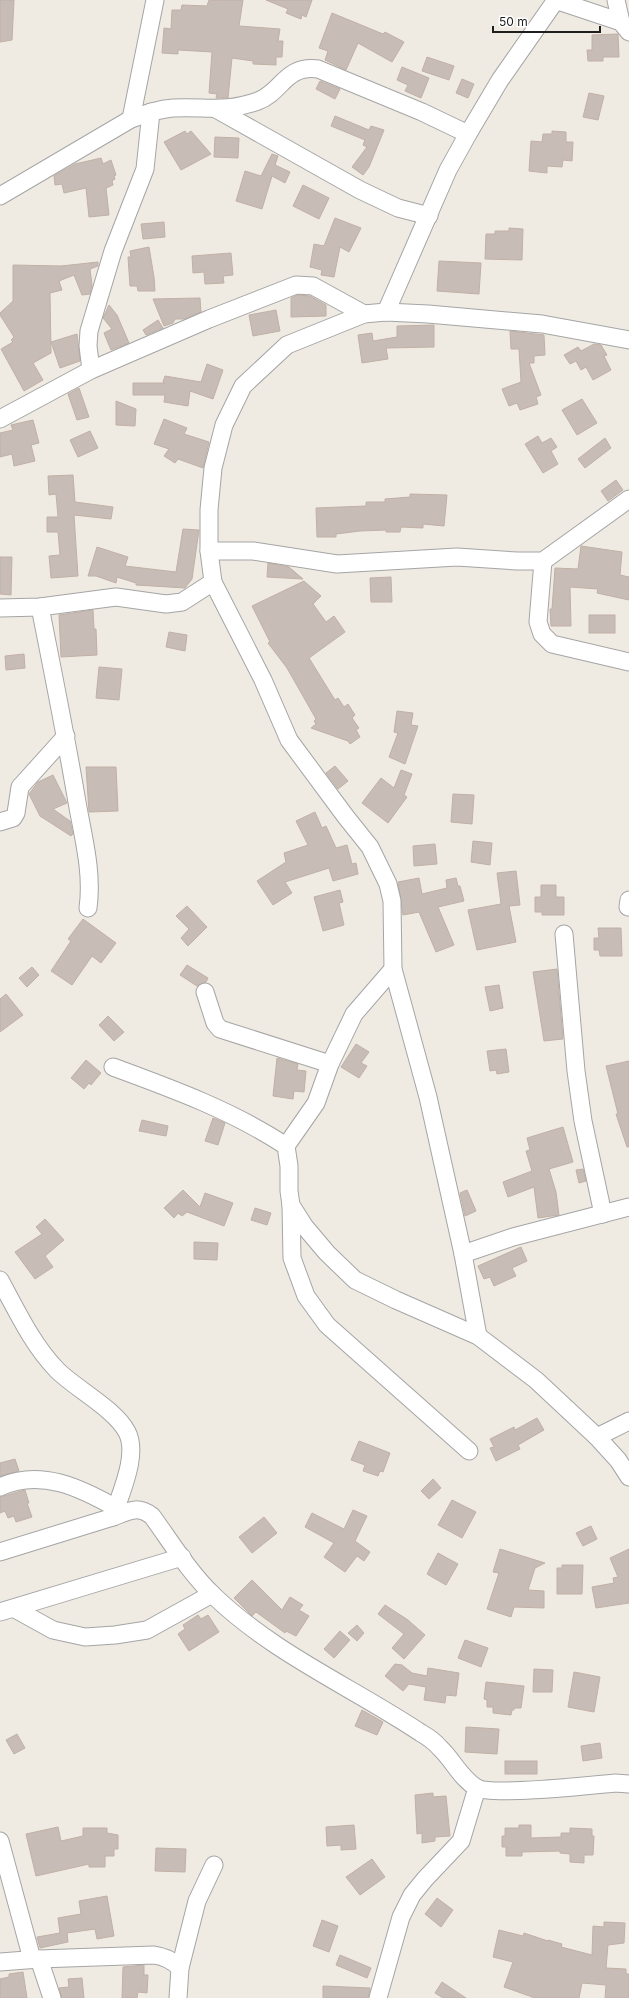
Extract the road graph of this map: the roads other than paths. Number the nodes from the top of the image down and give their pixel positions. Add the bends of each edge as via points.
1 (155, 0) edge
2 (556, 0) edge
3 (616, 0) edge
4 (625, 27) edge
5 (216, 109) junction
6 (151, 112) junction
7 (131, 119) junction
8 (468, 134) junction
9 (0, 196) edge
10 (429, 216) junction
11 (386, 312) junction
12 (364, 314) junction
13 (629, 340) edge
14 (91, 370) junction
15 (0, 419) edge
16 (629, 499) edge
17 (209, 551) junction
18 (543, 561) junction
19 (213, 582) junction
20 (40, 607) junction
21 (0, 608) edge
22 (629, 662) edge
23 (66, 736) junction
24 (0, 822) edge
25 (88, 908) dead end
26 (564, 934) dead end
27 (393, 969) junction
28 (205, 992) dead end
29 (330, 1064) junction
30 (113, 1066) dead end
31 (286, 1146) junction
32 (291, 1205) junction
33 (629, 1207) edge
34 (603, 1214) junction
35 (463, 1254) junction
36 (0, 1280) edge
37 (478, 1336) junction
38 (629, 1421) edge
39 (596, 1437) junction
40 (469, 1451) dead end
41 (629, 1477) edge
42 (0, 1487) edge
43 (115, 1513) junction
44 (0, 1552) edge
45 (182, 1557) junction
46 (212, 1594) junction
47 (7, 1610) edge
48 (629, 1784) edge
49 (478, 1788) junction
50 (0, 1840) edge
51 (214, 1864) dead end
52 (35, 1959) junction
53 (0, 1962) edge
54 (180, 1968) junction
55 (52, 1998) edge
56 (178, 1998) edge
57 (378, 1998) edge

1 - 7 street
2 - 4 street
2 - 8 street via 500,80
3 - 4 street
5 - 6 street via 173,108
5 - 8 street via 239,107 260,100 296,71 318,69
5 - 10 street via 360,190 398,208
6 - 7 street
6 - 14 street via 145,169 113,251 89,331
7 - 9 street
8 - 10 street via 448,170
10 - 11 street
11 - 12 street
11 - 13 street via 542,324
12 - 14 street via 313,286 296,285
12 - 17 street via 287,345 243,386 224,425 213,468
14 - 15 street
16 - 18 street
17 - 18 street via 253,551 337,564 457,557 517,562
17 - 19 street
18 - 22 street via 538,622 542,634 552,644
19 - 20 street via 182,602 166,604 116,598
19 - 27 street via 263,680 289,740 370,847 388,884 392,901
20 - 21 street
20 - 23 street
23 - 24 street via 20,787 13,818
23 - 25 street via 88,863
26 - 34 street via 576,1071 582,1114
27 - 29 street via 354,1014
27 - 35 street via 428,1097
28 - 29 street via 215,1022 220,1029
29 - 31 street via 316,1103
30 - 31 street via 193,1096
31 - 32 street
32 - 37 street via 327,1253 355,1280
32 - 40 street via 292,1258 306,1296 327,1325
33 - 34 street
34 - 35 street via 513,1237
35 - 37 street
36 - 43 street via 29,1334 57,1370 115,1418 127,1432 131,1461
37 - 39 street via 536,1380
38 - 39 street
39 - 41 street via 618,1460
42 - 43 street via 11,1481 28,1479 54,1481 86,1491
43 - 44 street
43 - 45 street via 143,1509 152,1516
45 - 46 street
45 - 47 street
46 - 47 street via 148,1630 115,1635 85,1637 53,1630
46 - 49 street via 253,1629 312,1669 422,1733 440,1747 462,1774
48 - 49 street via 528,1790
49 - 57 street via 461,1841 412,1895 401,1917
50 - 52 street
51 - 54 street via 197,1901
52 - 53 street
52 - 54 street via 154,1956 165,1957
52 - 55 street
54 - 56 street

